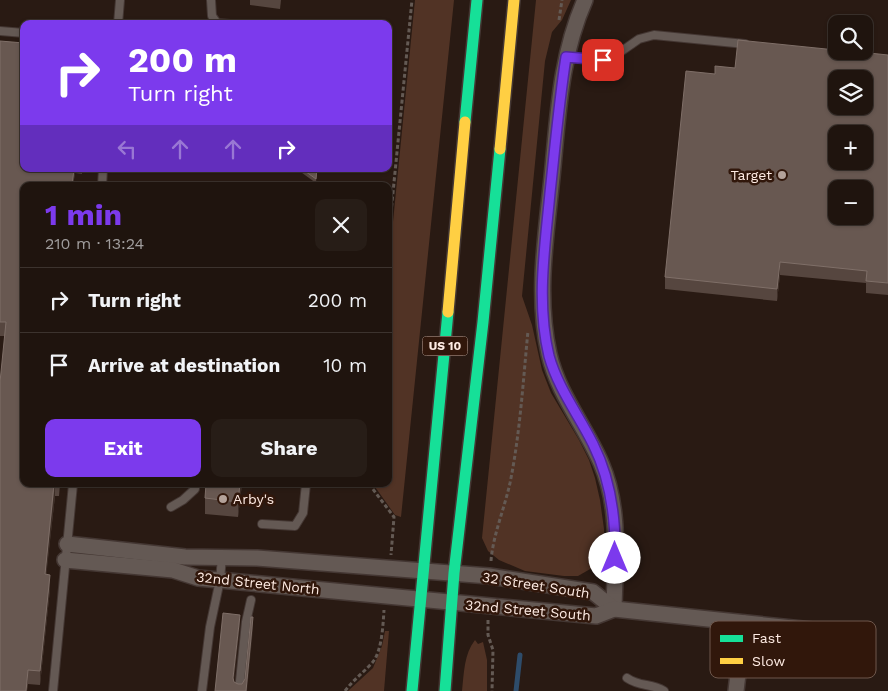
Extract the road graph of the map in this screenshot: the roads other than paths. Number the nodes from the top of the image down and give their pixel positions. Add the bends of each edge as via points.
1 (120, 0) edge
2 (211, 0) edge
3 (477, 0) edge
4 (514, 0) edge
5 (585, 0) edge
6 (118, 20) edge
7 (215, 20) edge
8 (0, 31) edge
9 (20, 33) edge
10 (752, 44) edge
11 (566, 57) junction
12 (73, 487) edge
13 (195, 487) edge
14 (306, 487) edge
15 (171, 507) dead end
16 (262, 524) dead end
17 (67, 544) junction
18 (222, 557) junction
19 (65, 560) junction
20 (424, 570) junction
21 (454, 572) junction
22 (220, 580) junction
23 (251, 600) dead end
24 (421, 600) junction
25 (452, 603) junction
26 (614, 609) junction
27 (734, 621) edge
28 (627, 678) dead end
29 (738, 678) edge
30 (53, 691) edge
31 (202, 691) edge
32 (239, 691) edge
33 (412, 691) edge
34 (445, 691) edge
35 (664, 691) edge
36 (736, 691) edge

1 - 6 lane
2 - 7 lane
3 - 20 main road, US 10
4 - 21 main road, US 10 via 483,322
5 - 11 street via 574,23
8 - 9 lane
10 - 11 lane via 654,35 640,39 603,60
11 - 26 street via 560,92 542,301 549,355 556,377 592,444 610,492 614,518
12 - 17 lane
13 - 15 lane
14 - 16 lane via 303,513 294,526
17 - 18 street, 32nd Street North
17 - 19 lane
18 - 20 street, 32nd Street North
18 - 22 lane
19 - 22 street, 32nd Street North via 173,570 198,578
19 - 30 lane
20 - 21 street, 32nd Street North
20 - 24 main road, US 10
21 - 25 main road, US 10
21 - 26 street, 32 Street South via 593,592
22 - 24 street, 32nd Street North
22 - 31 lane
23 - 32 lane
24 - 25 street, 32nd Street North
24 - 33 main road, US 10
25 - 26 street, 32nd Street South via 596,616
25 - 34 main road, US 10
26 - 27 street, 32nd Street South
28 - 35 lane via 636,684
29 - 36 street

